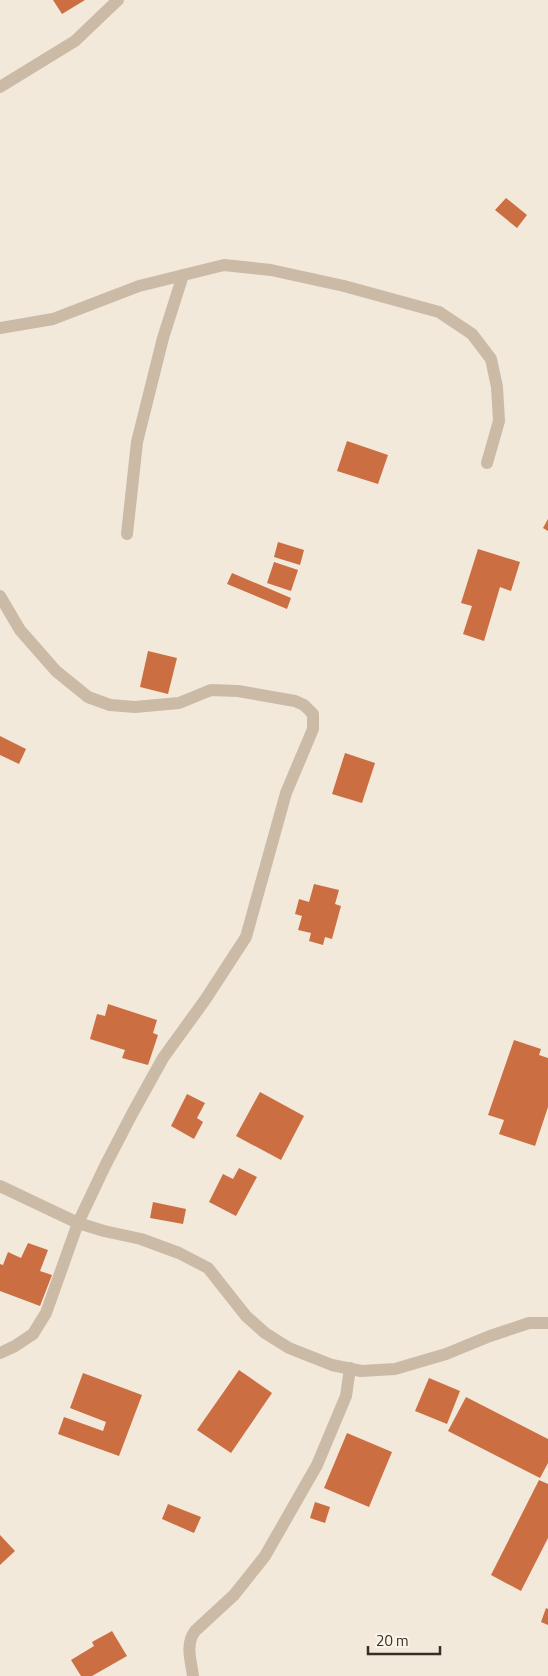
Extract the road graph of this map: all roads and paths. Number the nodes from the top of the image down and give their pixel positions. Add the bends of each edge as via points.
1 (118, 0) edge
2 (0, 87) edge
3 (183, 275) junction
4 (0, 328) edge
5 (486, 462) dead end
6 (127, 534) dead end
7 (0, 596) edge
8 (0, 1186) edge
9 (78, 1223) junction
10 (548, 1323) edge
11 (0, 1353) edge
12 (350, 1368) junction
13 (193, 1676) edge

1 - 2 street via 75,41
3 - 4 street via 139,286 53,319
3 - 5 street via 224,265 271,270 439,312 472,334 491,359 498,387 499,421
3 - 6 street via 163,338 137,442
7 - 9 street via 20,630 56,671 88,697 110,705 135,707 179,703 211,690 238,691 295,701 313,714 313,729 286,793 246,938 164,1058
8 - 9 street
9 - 11 street via 46,1313 33,1334
9 - 12 street via 141,1239 208,1268 246,1316 265,1333 289,1348
10 - 12 street via 529,1323 395,1369 361,1371
12 - 13 street via 346,1396 317,1465 265,1556 234,1595 191,1638 188,1644

